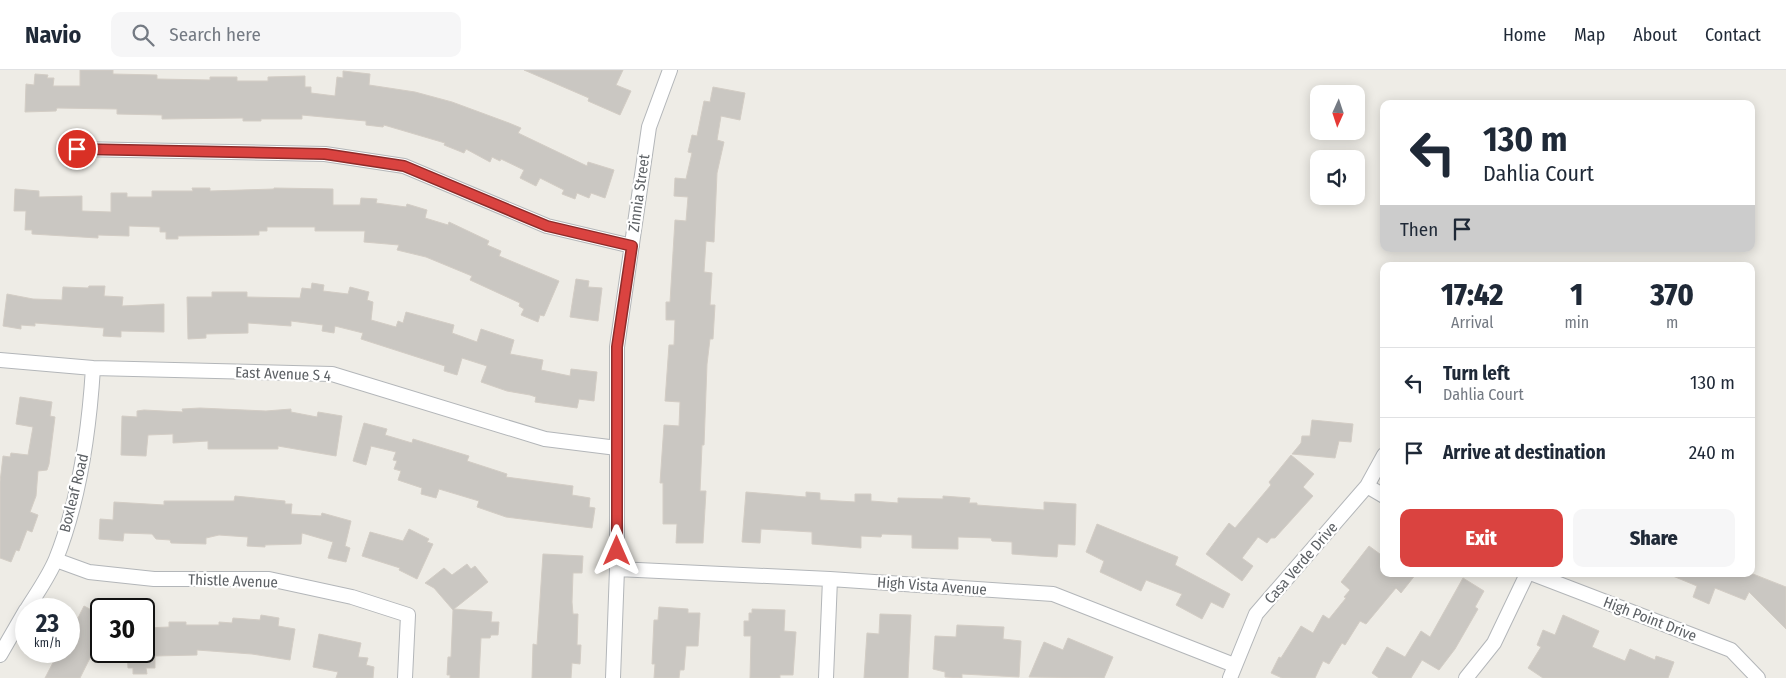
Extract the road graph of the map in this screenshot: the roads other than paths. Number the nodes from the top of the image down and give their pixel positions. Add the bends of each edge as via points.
1 (670, 70) edge
2 (77, 149) dead end
3 (632, 246) junction
4 (0, 360) edge
5 (93, 368) junction
6 (617, 448) junction
7 (1380, 462) edge
8 (1367, 486) junction
9 (1380, 494) edge
10 (56, 560) junction
11 (617, 569) junction
12 (1526, 577) edge
13 (1541, 577) edge
14 (830, 579) junction
15 (34, 598) edge
16 (15, 630) edge
17 (0, 655) edge
18 (1232, 672) edge
19 (405, 678) edge
20 (613, 678) edge
21 (826, 678) edge
22 (1466, 678) edge
23 (1758, 678) edge

1 - 3 street, Zinnia Street via 649,127
2 - 3 street via 325,154 404,166 547,226
3 - 6 street, Zinnia Street via 617,347
4 - 5 street, East Avenue S 4
5 - 6 street, East Avenue S 4 via 332,374 545,439
5 - 10 street, Boxleaf Road via 90,421 76,492
6 - 11 street, Zinnia Street
7 - 8 street, Casa Verde Drive
8 - 9 street
8 - 18 street, Casa Verde Drive via 1256,614
10 - 15 street, Boxleaf Road
10 - 19 street, Thistle Avenue via 89,572 154,579 269,579 352,597 408,615
11 - 14 street, High Vista Avenue
11 - 20 street, Zinnia Street
12 - 22 street via 1494,643
13 - 23 street, High Point Drive via 1732,650
14 - 18 street, High Vista Avenue via 1053,594
14 - 21 street
16 - 17 street, Boxleaf Road

